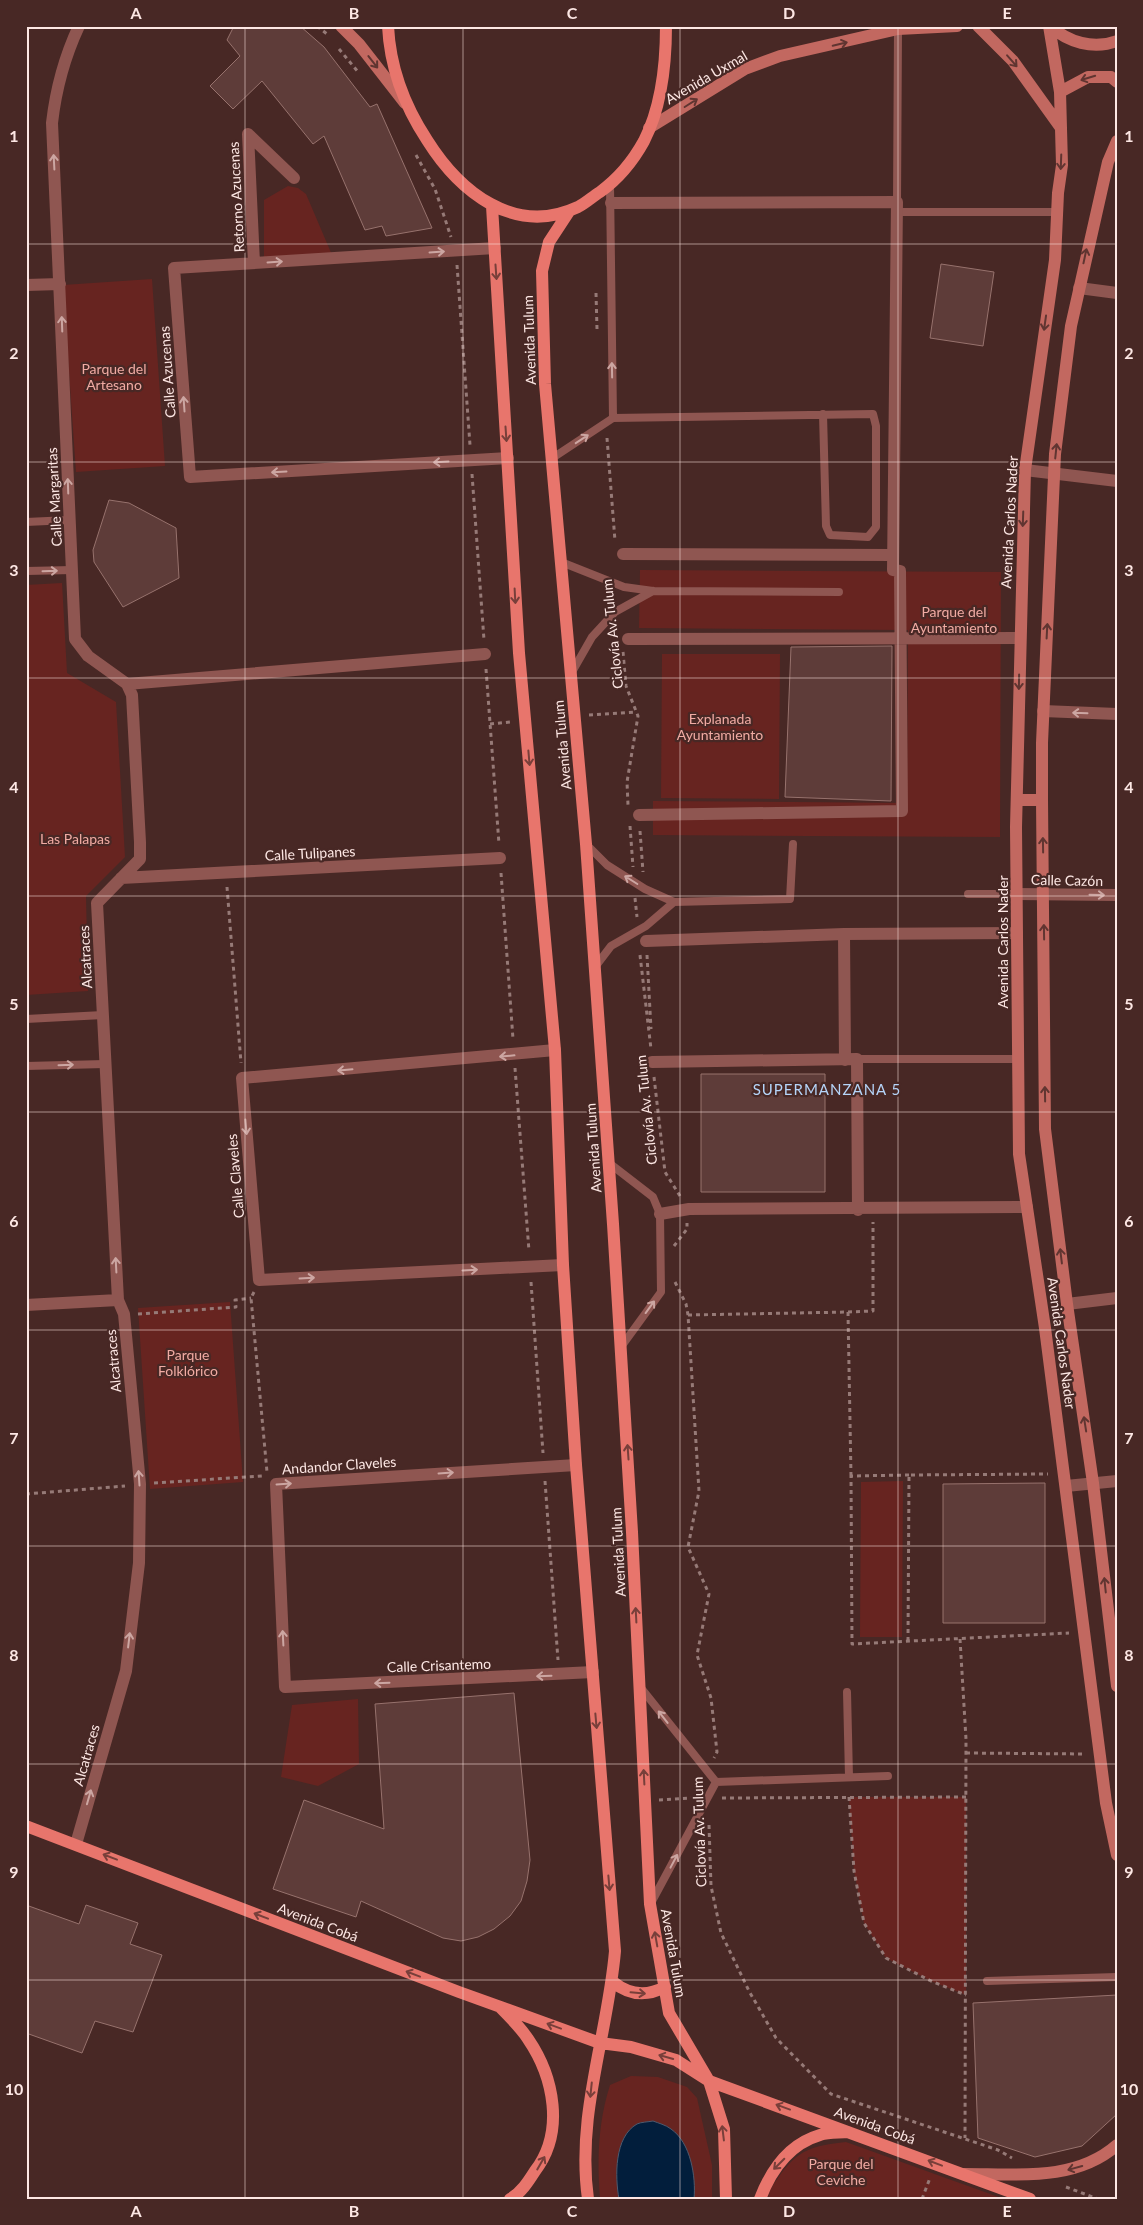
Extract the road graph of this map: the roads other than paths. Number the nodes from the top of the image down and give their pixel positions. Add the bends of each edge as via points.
1 (78, 26) edge
2 (341, 26) edge
3 (388, 26) edge
4 (666, 26) edge
5 (957, 26) edge
6 (978, 26) edge
7 (1050, 26) edge
8 (898, 29) junction
9 (1117, 41) edge
10 (1117, 82) edge
11 (1060, 92) junction
12 (406, 104) junction
13 (649, 128) junction
14 (1061, 128) junction
15 (1117, 141) edge
16 (294, 178) dead end
17 (610, 185) junction
18 (611, 203) junction
19 (492, 206) junction
20 (897, 207) junction
21 (570, 210) junction
22 (1057, 212) junction
23 (495, 248) junction
24 (254, 263) junction
25 (60, 284) junction
26 (26, 285) edge
27 (1079, 288) junction
28 (1117, 293) edge
29 (823, 414) junction
30 (613, 418) junction
31 (508, 458) junction
32 (551, 459) junction
33 (1025, 470) junction
34 (1054, 474) junction
35 (1117, 481) edge
36 (69, 520) junction
37 (26, 522) edge
38 (619, 550) road end
39 (893, 555) junction
40 (560, 562) junction
41 (73, 570) junction
42 (26, 571) edge
43 (653, 591) junction
44 (838, 592) dead end
45 (900, 637) junction
46 (1020, 638) junction
47 (626, 643) road end
48 (485, 654) road end
49 (571, 674) junction
50 (127, 684) junction
51 (1044, 711) junction
52 (1117, 714) edge
53 (1017, 800) junction
54 (1042, 800) junction
55 (632, 814) road end
56 (586, 844) junction
57 (792, 844) dead end
58 (500, 858) road end
59 (121, 878) junction
60 (968, 894) dead end
61 (1017, 894) junction
62 (1043, 894) junction
63 (1117, 895) edge
64 (674, 902) junction
65 (1017, 933) junction
66 (844, 934) junction
67 (646, 941) dead end
68 (595, 967) junction
69 (103, 1015) junction
70 (26, 1019) edge
71 (555, 1050) junction
72 (1018, 1059) junction
73 (851, 1060) junction
74 (652, 1062) road end
75 (105, 1064) junction
76 (26, 1066) edge
77 (609, 1162) junction
78 (1027, 1207) junction
79 (858, 1210) junction
80 (660, 1214) junction
81 (563, 1265) junction
82 (1117, 1298) edge
83 (118, 1300) junction
84 (1067, 1304) junction
85 (26, 1305) edge
86 (621, 1347) junction
87 (576, 1464) junction
88 (1065, 1480) junction
89 (1117, 1482) edge
90 (1093, 1483) junction
91 (1115, 1661) edge
92 (593, 1672) junction
93 (1117, 1686) edge
94 (286, 1687) joint
95 (640, 1687) junction
96 (847, 1692) dead end
97 (888, 1776) dead end
98 (849, 1777) junction
99 (716, 1782) junction
100 (26, 1826) edge
101 (76, 1844) junction
102 (1117, 1855) edge
103 (650, 1904) junction
104 (1117, 1977) edge
105 (987, 1981) dead end
106 (613, 1982) junction
107 (665, 1987) junction
108 (500, 2006) junction
109 (600, 2043) junction
110 (708, 2081) junction
111 (853, 2132) junction
112 (1117, 2145) edge
113 (963, 2174) junction
114 (510, 2199) edge
115 (588, 2199) edge
116 (726, 2199) edge
117 (760, 2199) edge
118 (1030, 2199) edge

25 -> 1 street, Calle Margaritas via 52,123 56,89
2 -> 12 street
3 - 12 main road via 393,64
4 - 13 main road via 663,76
5 - 8 street, Avenida Uxmal
6 -> 14 street via 1013,62
7 - 9 street via 1068,39 1083,44
7 - 11 street, Avenida Carlos Nader
13 -> 8 street, Avenida Uxmal via 745,69 780,56
8 - 20 lane
10 -> 11 street via 1111,76 1088,76
11 - 14 street, Avenida Carlos Nader
12 - 19 main road via 430,146 449,169 469,190
13 - 17 main road via 637,154
14 -> 22 street, Avenida Carlos Nader via 1062,165
27 -> 15 street, Avenida Carlos Nader via 1108,162
16 - 24 street, Retorno Azucenas via 248,134
17 - 18 lane
17 - 21 main road
18 - 20 street
30 -> 18 lane
19 - 21 main road via 529,216
19 - 23 main road, Avenida Tulum
20 - 22 lane
20 - 39 street
21 - 32 main road, Avenida Tulum via 549,242 542,271
22 -> 33 street, Avenida Carlos Nader via 1055,260
24 -> 23 street, Calle Azucenas
23 -> 31 main road, Avenida Tulum
31 -> 24 street, Calle Azucenas via 190,477 174,268
25 - 26 street
36 -> 25 street, Calle Margaritas
27 - 28 street
34 -> 27 street, Avenida Carlos Nader via 1071,326
29 - 29 lane via 826,526 830,535 868,537 876,527 874,414
29 - 30 lane
32 -> 30 lane
31 -> 71 main road, Avenida Tulum via 519,653
32 - 40 main road, Avenida Tulum
33 - 34 street
33 -> 46 street, Avenida Carlos Nader
34 - 35 street
51 -> 34 street, Avenida Carlos Nader
36 - 37 lane
36 - 41 street, Calle Margaritas
38 - 39 street
39 - 45 street via 893,570 900,570
40 - 43 lane via 624,587
40 - 49 main road, Avenida Tulum
42 -> 41 lane
41 - 50 street, Calle Margaritas via 75,639 88,656
43 - 44 lane
43 - 49 lane via 615,612 592,637
45 - 46 street
45 - 47 street
45 - 55 street via 902,811
46 -> 53 street, Avenida Carlos Nader
48 - 50 street
49 - 56 main road, Avenida Tulum
50 - 59 street, Alcatraces via 132,695 140,859
52 -> 51 street
51 - 54 street, Avenida Carlos Nader
53 - 54 street
53 - 61 street, Avenida Carlos Nader
62 -> 54 street, Avenida Carlos Nader
64 -> 56 lane via 607,865
56 - 68 main road, Avenida Tulum
57 - 64 lane via 790,899
58 - 59 street, Calle Tulipanes
59 - 69 street, Alcatraces via 97,902
60 - 61 lane
61 - 62 street, Calle Cazón
61 - 65 street, Avenida Carlos Nader
62 -> 63 street, Calle Cazón
84 -> 62 street, Avenida Carlos Nader via 1045,1129
64 - 68 lane via 638,931 611,946
65 - 66 street
65 - 72 street, Avenida Carlos Nader
66 - 67 street
66 - 73 street
68 - 77 main road, Avenida Tulum
69 - 70 lane
69 - 75 street, Alcatraces
71 - 81 main road, Avenida Tulum
71 -> 81 street, Calle Claveles via 242,1078 259,1280
72 - 73 lane
72 - 78 street, Avenida Carlos Nader via 1019,1154
73 - 74 street
73 - 79 street
76 -> 75 lane
83 -> 75 street, Alcatraces
77 - 80 lane via 654,1197
77 - 86 main road, Avenida Tulum
78 - 79 street
78 - 88 street, Avenida Carlos Nader
79 - 80 street via 685,1210
86 -> 80 lane via 661,1292
81 - 87 main road, Avenida Tulum
82 - 84 street
83 - 85 street
101 -> 83 street, Alcatraces via 126,1671 139,1563 140,1484 124,1314
90 -> 84 street, Avenida Carlos Nader
95 -> 86 main road, Avenida Tulum
87 - 92 main road, Avenida Tulum
94 -> 87 street, Andandor Claveles via 276,1484
88 - 90 street
88 - 102 street, Avenida Carlos Nader via 1106,1803
89 - 90 street
91 -> 90 street, Avenida Carlos Nader
91 - 93 street, Avenida Carlos Nader
92 -> 94 street, Calle Crisantemo
92 -> 106 main road, Avenida Tulum via 615,1952
99 -> 95 lane
103 -> 95 main road, Avenida Tulum
96 - 98 lane
97 - 98 lane
98 - 99 lane
103 -> 99 lane
100 - 101 main road, Avenida Cobá
108 -> 101 main road, Avenida Cobá
107 -> 103 main road, Avenida Tulum
104 - 105 lane
106 -> 107 main road via 638,1994
106 - 109 main road, Avenida Tulum
107 - 110 main road, Avenida Tulum via 669,2013
109 -> 108 main road, Avenida Cobá
114 -> 108 main road via 518,2194 543,2162 550,2143 554,2109 546,2071 528,2038
110 -> 109 main road, Avenida Cobá via 676,2060 631,2047
109 -> 115 main road, Avenida Tulum via 586,2142
111 -> 110 main road, Avenida Cobá
116 -> 110 main road, Avenida Tulum via 724,2129
113 -> 111 main road, Avenida Cobá
111 -> 117 main road via 820,2135 793,2150 772,2171
112 -> 113 street via 1103,2157 1077,2168 1039,2175
113 - 118 main road, Avenida Cobá

